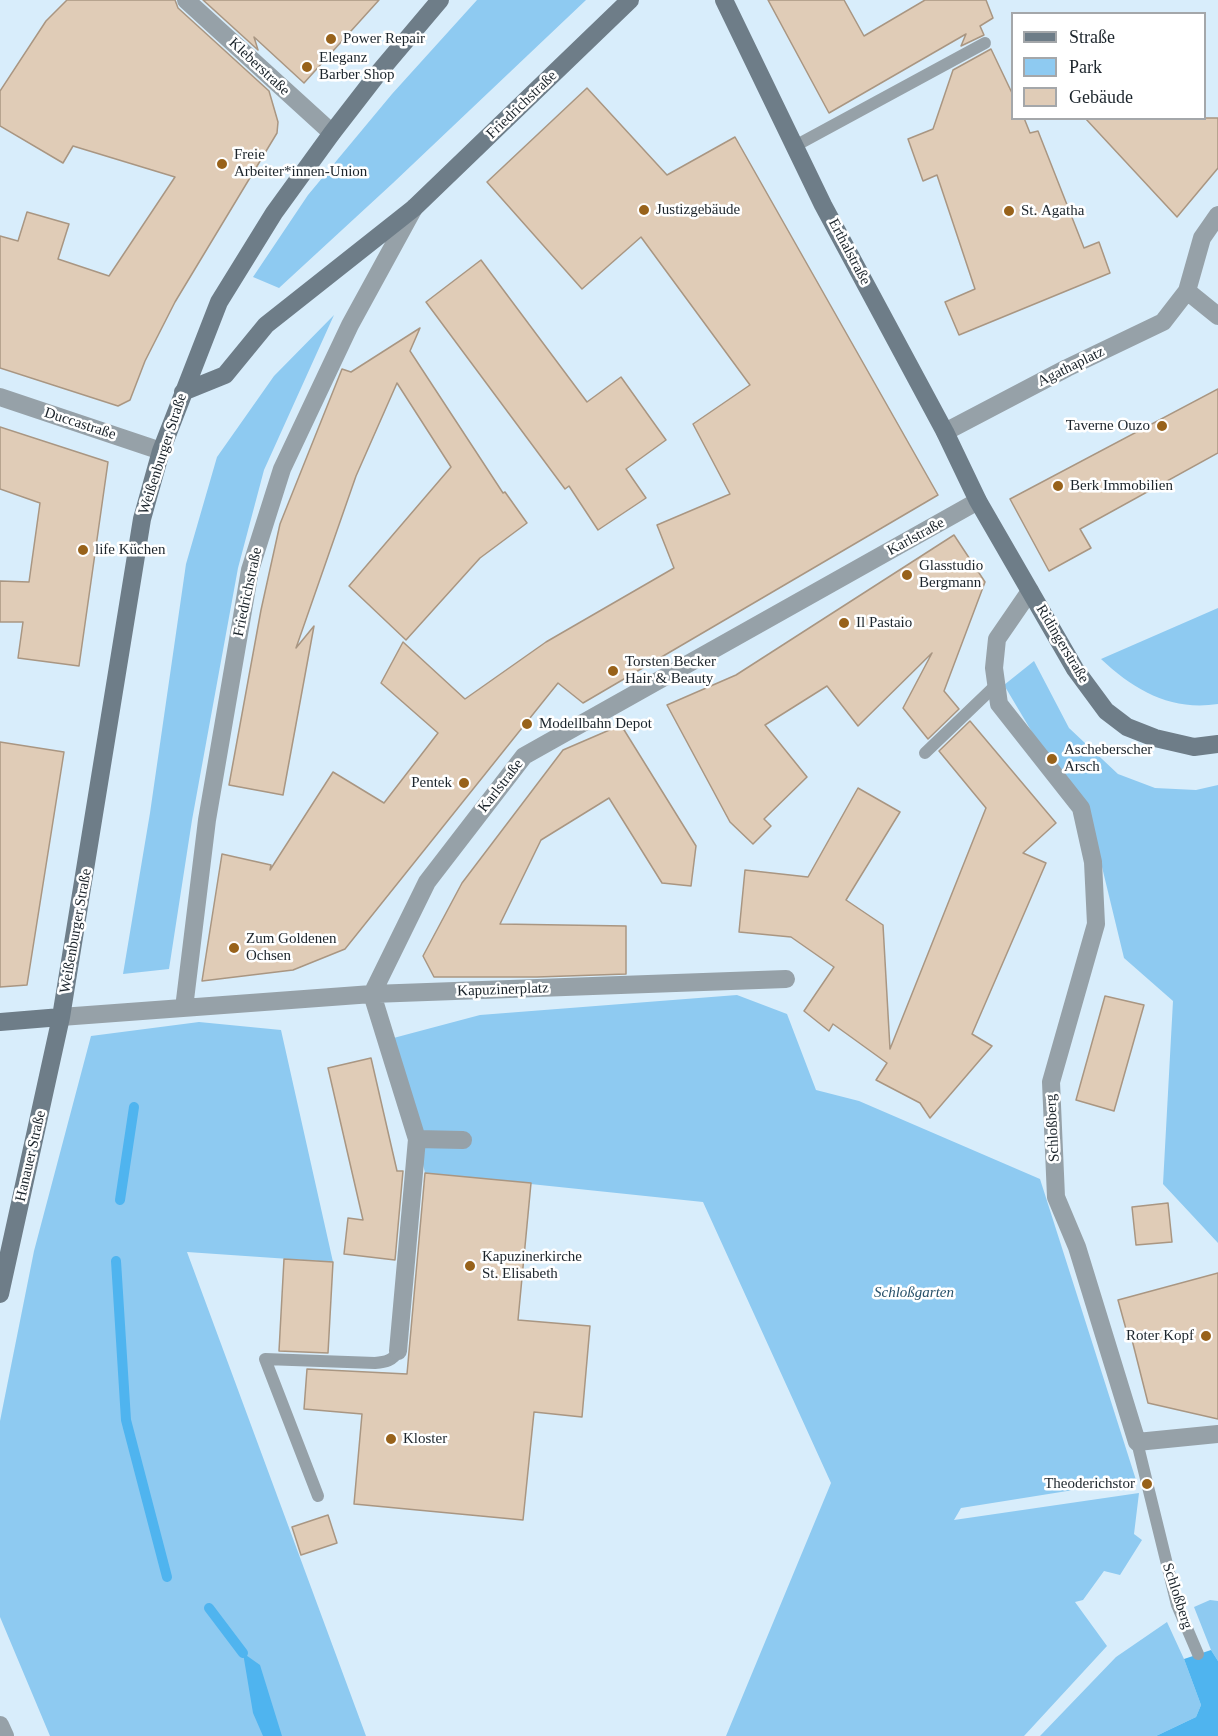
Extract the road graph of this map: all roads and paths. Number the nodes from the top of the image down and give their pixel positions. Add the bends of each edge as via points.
1 (186, 0) edge
2 (440, 0) edge
3 (630, 0) edge
4 (724, 0) edge
5 (985, 43) dead end
6 (332, 133) junction
7 (795, 146) junction
8 (414, 208) junction
9 (1218, 216) edge
10 (1187, 291) junction
11 (1218, 316) edge
12 (183, 392) junction
13 (0, 397) edge
14 (945, 432) junction
15 (161, 451) junction
16 (978, 501) junction
17 (1030, 591) junction
18 (996, 685) junction
19 (1218, 744) edge
20 (925, 753) dead end
21 (786, 980) dead end
22 (372, 994) junction
23 (184, 1008) junction
24 (61, 1017) junction
25 (0, 1022) edge
26 (417, 1139) junction
27 (463, 1140) dead end
28 (4, 1262) edge
29 (0, 1294) edge
30 (398, 1351) joint
31 (1218, 1434) edge
32 (1137, 1442) junction
33 (318, 1496) dead end
34 (1198, 1654) dead end
35 (0, 1725) edge
36 (5, 1736) edge

1 - 6 street, Kleberstraße
2 - 6 main road, Weißenburger Straße
3 - 8 main road, Friedrichstraße
4 - 7 main road, Erthalstraße
5 - 7 lane
6 - 12 main road, Weißenburger Straße via 274,213 219,302
7 - 14 main road, Erthalstraße
8 - 12 main road, Friedrichstraße via 266,325 225,375
8 - 23 street, Friedrichstraße via 350,325 282,470 250,570 207,820
9 - 10 street via 1202,238
10 - 11 street
10 - 14 street, Agathaplatz via 1163,322
12 - 15 main road, Weißenburger Straße
13 - 15 street, Duccastraße
14 - 16 main road, Erthalstraße
15 - 24 main road, Weißenburger Straße via 142,519
16 - 17 main road, Ridingerstraße
16 - 22 street, Karlstraße via 524,756 427,882
17 - 18 street, Schloßberg via 997,639
17 - 19 main road, Ridingerstraße via 1075,669 1106,711 1127,727 1155,738 1194,747
18 - 20 lane
18 - 32 street, Schloßberg via 999,704 1081,808 1093,862 1096,924 1051,1082 1056,1197 1077,1247
21 - 22 street, Kapuzinerplatz
22 - 23 street
22 - 26 street
23 - 24 street
24 - 25 main road
24 - 28 main road, Hanauer Straße
26 - 27 street
26 - 30 street
28 - 29 main road, Hanauer Straße
30 - 33 lane via 387,1362 375,1363 265,1359
31 - 32 street
32 - 34 lane, Schloßberg via 1177,1605
35 - 36 street

